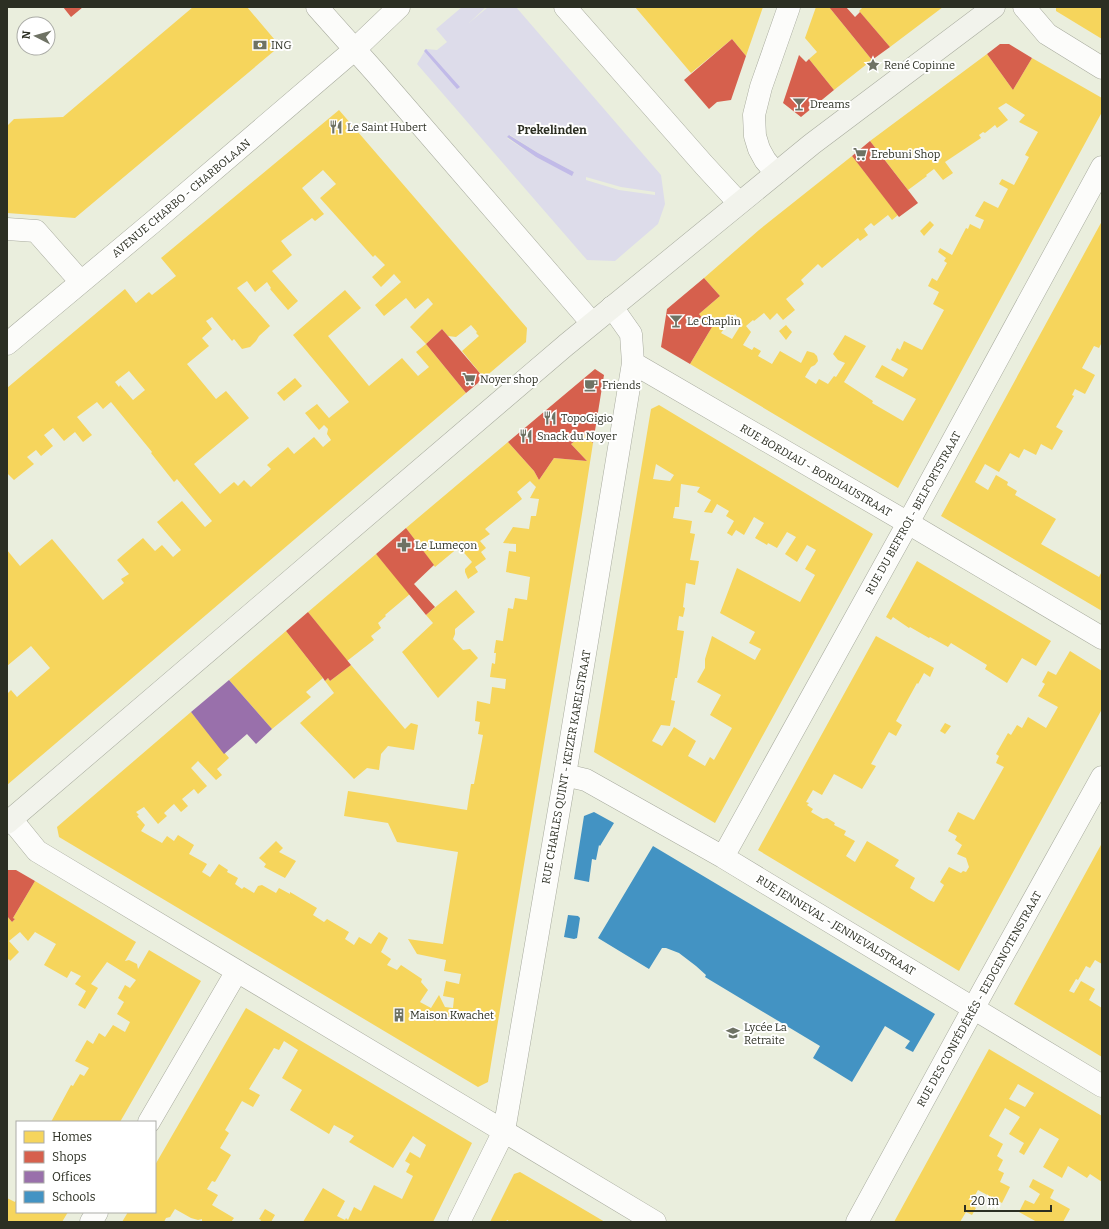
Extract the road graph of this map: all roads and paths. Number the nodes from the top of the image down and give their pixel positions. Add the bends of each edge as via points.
1 (317, 7) edge
2 (399, 7) edge
3 (565, 7) edge
4 (789, 7) edge
5 (994, 7) edge
6 (1024, 7) edge
7 (354, 50) junction
8 (1102, 68) edge
9 (1102, 167) edge
10 (776, 173) junction
11 (740, 203) junction
12 (7, 229) edge
13 (81, 282) junction
14 (612, 307) junction
15 (592, 323) junction
16 (7, 344) edge
17 (633, 363) junction
18 (908, 523) junction
19 (1102, 638) edge
20 (566, 775) junction
21 (1102, 776) edge
22 (9, 821) edge
23 (723, 857) junction
24 (237, 971) junction
25 (974, 1008) junction
26 (1102, 1086) edge
27 (150, 1121) edge
28 (504, 1131) junction
29 (96, 1213) edge
30 (92, 1222) edge
31 (459, 1222) edge
32 (655, 1222) edge
33 (857, 1222) edge

1 - 7 street
2 - 7 street, AVENUE CHARBO - CHARBOLAAN
3 - 11 street
4 - 10 street via 754,115 755,136 759,149
5 - 10 street
6 - 8 street via 1046,34
7 - 13 street, AVENUE CHARBO - CHARBOLAAN
7 - 15 street
9 - 18 street, RUE DU BEFFROI - BELFORTSTRAAT
10 - 11 street
11 - 14 street
12 - 13 street via 36,231
13 - 16 street, AVENUE CHARBO - CHARBOLAAN
14 - 15 street
14 - 17 street, RUE CHARLES QUINT - KEIZER KARELSTRAAT via 631,334
15 - 22 street
17 - 18 street, RUE BORDIAU - BORDIAUSTRAAT
17 - 20 street, RUE CHARLES QUINT - KEIZER KARELSTRAAT
18 - 19 street, RUE BORDIAU - BORDIAUSTRAAT
18 - 23 street, RUE DU BEFFROI - BELFORTSTRAAT
20 - 23 street, RUE JENNEVAL - JENNEVALSTRAAT via 586,780
20 - 28 street, RUE CHARLES QUINT - KEIZER KARELSTRAAT
21 - 25 street, RUE DES CONFÉDÉRÉS - EEDGENOTENSTRAAT
22 - 24 street via 37,851
23 - 25 street, RUE JENNEVAL - JENNEVALSTRAAT
24 - 27 street
24 - 28 street
25 - 26 street, RUE JENNEVAL - JENNEVALSTRAAT
25 - 33 street, RUE DES CONFÉDÉRÉS - EEDGENOTENSTRAAT
28 - 31 street, RUE CHARLES QUINT - KEIZER KARELSTRAAT
28 - 32 street
29 - 30 street

